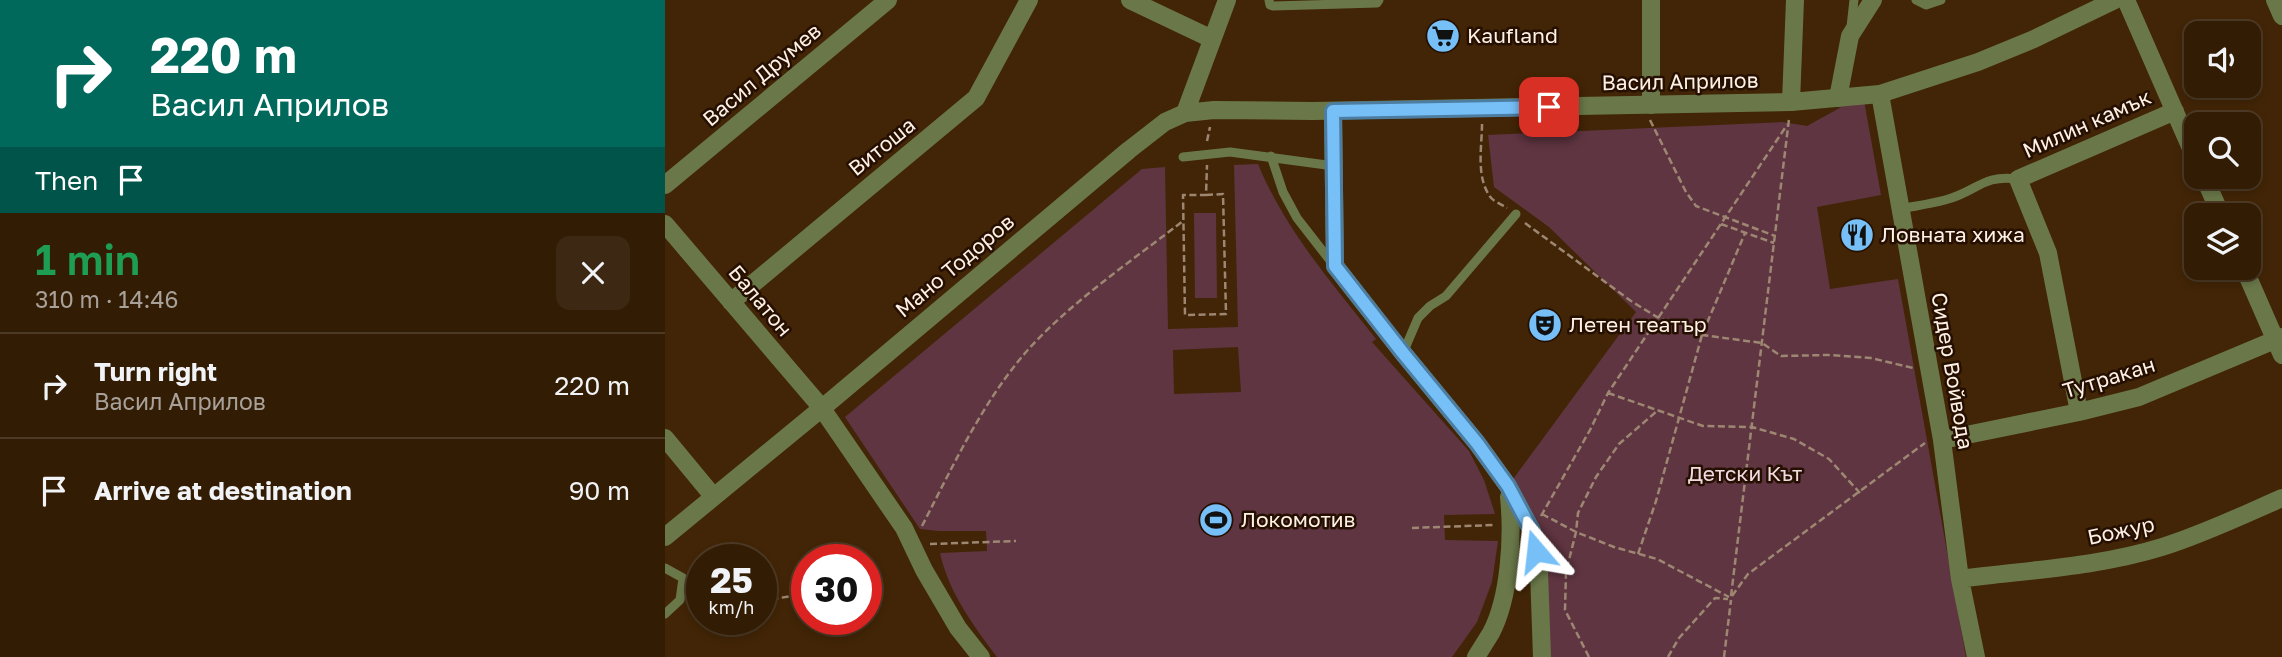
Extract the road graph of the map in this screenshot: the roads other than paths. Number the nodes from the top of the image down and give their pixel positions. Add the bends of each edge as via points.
1 (888, 0) edge
2 (1029, 0) edge
3 (1130, 0) edge
4 (1227, 0) edge
5 (1269, 0) edge
6 (1379, 0) edge
7 (1651, 0) edge
8 (1795, 0) edge
9 (1854, 0) edge
10 (1873, 0) edge
11 (1916, 0) edge
12 (1941, 0) edge
13 (2115, 0) edge
14 (2126, 0) edge
15 (2275, 0) edge
16 (2282, 16) edge
17 (1850, 36) junction
18 (1212, 39) junction
19 (1879, 94) junction
20 (1838, 98) junction
21 (1791, 102) junction
22 (1647, 105) junction
23 (1333, 111) junction
24 (2175, 111) junction
25 (1185, 113) junction
26 (2184, 132) edge
27 (1271, 156) junction
28 (1184, 157) dead end
29 (1334, 166) junction
30 (2018, 179) junction
31 (665, 185) edge
32 (1900, 209) junction
33 (1516, 214) road end
34 (665, 224) edge
35 (1335, 266) junction
36 (2250, 280) edge
37 (731, 302) junction
38 (2280, 344) edge
39 (1403, 353) junction
40 (821, 407) junction
41 (2079, 412) junction
42 (665, 438) edge
43 (1942, 440) junction
44 (1508, 486) junction
45 (713, 496) junction
46 (2282, 498) edge
47 (665, 537) edge
48 (665, 568) edge
49 (1961, 579) junction
50 (665, 614) edge
51 (981, 657) edge
52 (1476, 657) edge
53 (1542, 657) edge
54 (1976, 657) edge

1 - 31 street, Васил Друмев
2 - 37 street, Витоша via 976,98
3 - 18 street
4 - 18 street
5 - 6 lane via 1273,6
7 - 22 street
8 - 21 street
9 - 17 lane
10 - 17 street
11 - 12 lane via 1926,5
13 - 19 street, Васил Априлов via 1978,62
14 - 24 street
15 - 16 street
17 - 20 street
18 - 25 street
19 - 20 street, Васил Априлов
19 - 32 street, Сидер Войвода
20 - 21 street, Васил Априлов
21 - 22 street, Васил Априлов
22 - 23 street, Васил Априлов
23 - 25 street, Васил Априлов
23 - 29 street
24 - 26 street
24 - 30 street, Милин камък
25 - 40 street, Мано Тодоров via 1165,121 1129,150
27 - 28 lane via 1230,152
27 - 29 lane
27 - 35 lane via 1297,218
29 - 35 street
30 - 32 lane via 1986,180 1945,200
30 - 41 street via 2049,253
32 - 43 street, Сидер Войвода
33 - 39 lane via 1446,296 1418,317
34 - 37 street, Балатон
35 - 39 street
36 - 38 street
37 - 40 street, Балатон
38 - 41 street, Тутракан via 2139,397
39 - 44 street
40 - 45 street, Мано Тодоров
40 - 51 street, Балатон via 904,528 958,628
41 - 43 street, Тутракан
42 - 45 street
43 - 49 street, Сидер Войвода
44 - 52 street via 1512,525 1502,602
44 - 53 street via 1532,531 1539,571
45 - 47 street, Мано Тодоров
46 - 49 street, Божур via 2201,534 2118,558
48 - 50 lane via 683,579 680,600
49 - 54 street, Сидер Войвода

